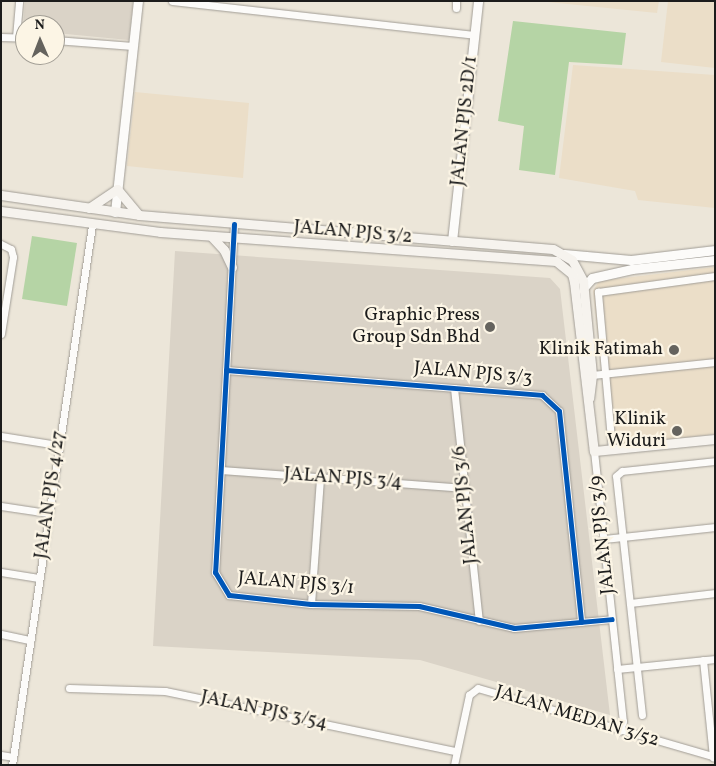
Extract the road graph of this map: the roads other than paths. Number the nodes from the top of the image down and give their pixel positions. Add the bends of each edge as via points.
1 (19, 1) edge
2 (138, 1) edge
3 (172, 1) edge
4 (478, 1) edge
5 (18, 15) edge
6 (474, 35) junction
7 (1, 36) edge
8 (15, 37) edge
9 (65, 41) edge
10 (133, 46) junction
11 (117, 189) junction
12 (1, 195) edge
13 (89, 208) junction
14 (1, 211) edge
15 (115, 212) junction
16 (139, 215) junction
17 (234, 224) junction
18 (92, 225) junction
19 (211, 236) junction
20 (234, 238) junction
21 (452, 241) junction
22 (1, 244) edge
23 (715, 250) edge
24 (564, 254) junction
25 (715, 260) edge
26 (232, 267) junction
27 (576, 273) junction
28 (715, 276) edge
29 (584, 287) junction
30 (3, 311) edge
31 (1, 334) edge
32 (715, 362) edge
33 (226, 370) junction
34 (604, 374) junction
35 (592, 375) junction
36 (454, 388) junction
37 (589, 398) junction
38 (1, 436) edge
39 (715, 439) edge
40 (57, 445) junction
41 (612, 450) junction
42 (594, 452) junction
43 (715, 461) edge
44 (221, 470) junction
45 (320, 477) junction
46 (464, 488) junction
47 (1, 506) edge
48 (48, 513) junction
49 (715, 527) edge
50 (623, 537) junction
51 (604, 539) junction
52 (1, 572) edge
53 (39, 578) junction
54 (715, 593) edge
55 (630, 603) junction
56 (311, 604) junction
57 (612, 619) junction
58 (478, 622) junction
59 (582, 622) junction
60 (1, 634) edge
61 (30, 640) junction
62 (715, 659) edge
63 (703, 660) junction
64 (637, 667) junction
65 (617, 669) junction
66 (69, 688) dead end
67 (642, 715) dead end
68 (620, 731) junction
69 (456, 751) junction
70 (1, 756) edge
71 (714, 757) edge
72 (13, 761) edge
73 (454, 765) edge

1 - 5 street
2 - 10 street
3 - 6 street
4 - 6 street, JALAN PJS 2D/1
6 - 21 street, JALAN PJS 2D/1
7 - 8 street
9 - 10 street
10 - 11 street
11 - 13 main road
11 - 15 street
11 - 16 main road
12 - 13 main road, JALAN PJS 3/2
13 - 15 main road, JALAN PJS 3/2
14 - 18 main road, JALAN PJS 3/2
15 - 16 main road, JALAN PJS 3/2
16 - 17 main road, JALAN PJS 3/2
17 - 20 street, JALAN PJS 3/1
17 - 21 main road, JALAN PJS 3/2
18 - 19 main road, JALAN PJS 3/2
18 - 40 street, JALAN PJS 4/27
19 - 20 main road, JALAN PJS 3/2
19 - 26 main road via 224,250
20 - 26 street, JALAN PJS 3/1
20 - 27 main road, JALAN PJS 3/2 via 556,261
21 - 24 main road, JALAN PJS 3/2 via 530,246
22 - 30 street via 11,249 13,257
23 - 24 street via 630,260
24 - 27 main road
25 - 29 street via 632,269 592,278
26 - 33 street, JALAN PJS 3/1
27 - 29 main road, JALAN PJS 3/9
27 - 37 main road, JALAN PJS 3/9
28 - 34 street via 598,292
29 - 35 main road, JALAN PJS 3/9
30 - 31 street
32 - 34 street
33 - 36 street, JALAN PJS 3/3
33 - 44 street, JALAN PJS 3/1
34 - 35 street
34 - 41 street
35 - 37 main road, JALAN PJS 3/9
36 - 46 street, JALAN PJS 3/6
36 - 59 street, JALAN PJS 3/3 via 542,395 559,411
37 - 42 main road, JALAN PJS 3/9
38 - 40 street
39 - 41 main road
40 - 48 street, JALAN PJS 4/27
41 - 42 main road
42 - 51 street, JALAN PJS 3/9
43 - 50 street via 619,472 616,476
44 - 45 street, JALAN PJS 3/4
44 - 56 street, JALAN PJS 3/1 via 216,578 232,597
45 - 46 street, JALAN PJS 3/4
45 - 56 street
46 - 58 street, JALAN PJS 3/6
47 - 48 street
48 - 53 street, JALAN PJS 4/27
49 - 50 street
50 - 51 street
50 - 55 street
51 - 57 street, JALAN PJS 3/9
52 - 53 street
53 - 61 street, JALAN PJS 4/27
54 - 55 street
55 - 64 street
56 - 58 street, JALAN PJS 3/1 via 419,606
57 - 59 street, JALAN PJS 3/1
57 - 65 street, JALAN PJS 3/9
58 - 59 street, JALAN PJS 3/1 via 514,628
60 - 61 street
61 - 72 street, JALAN PJS 4/27
62 - 63 street
63 - 64 street
63 - 71 street
64 - 65 street
64 - 67 street
65 - 68 street, JALAN PJS 3/9 via 623,720
66 - 69 street, JALAN PJS 3/54 via 165,691
68 - 69 street, JALAN MEDAN 3/52 via 478,688 469,695
68 - 71 street, JALAN MEDAN 3/52
69 - 73 street
70 - 72 street

